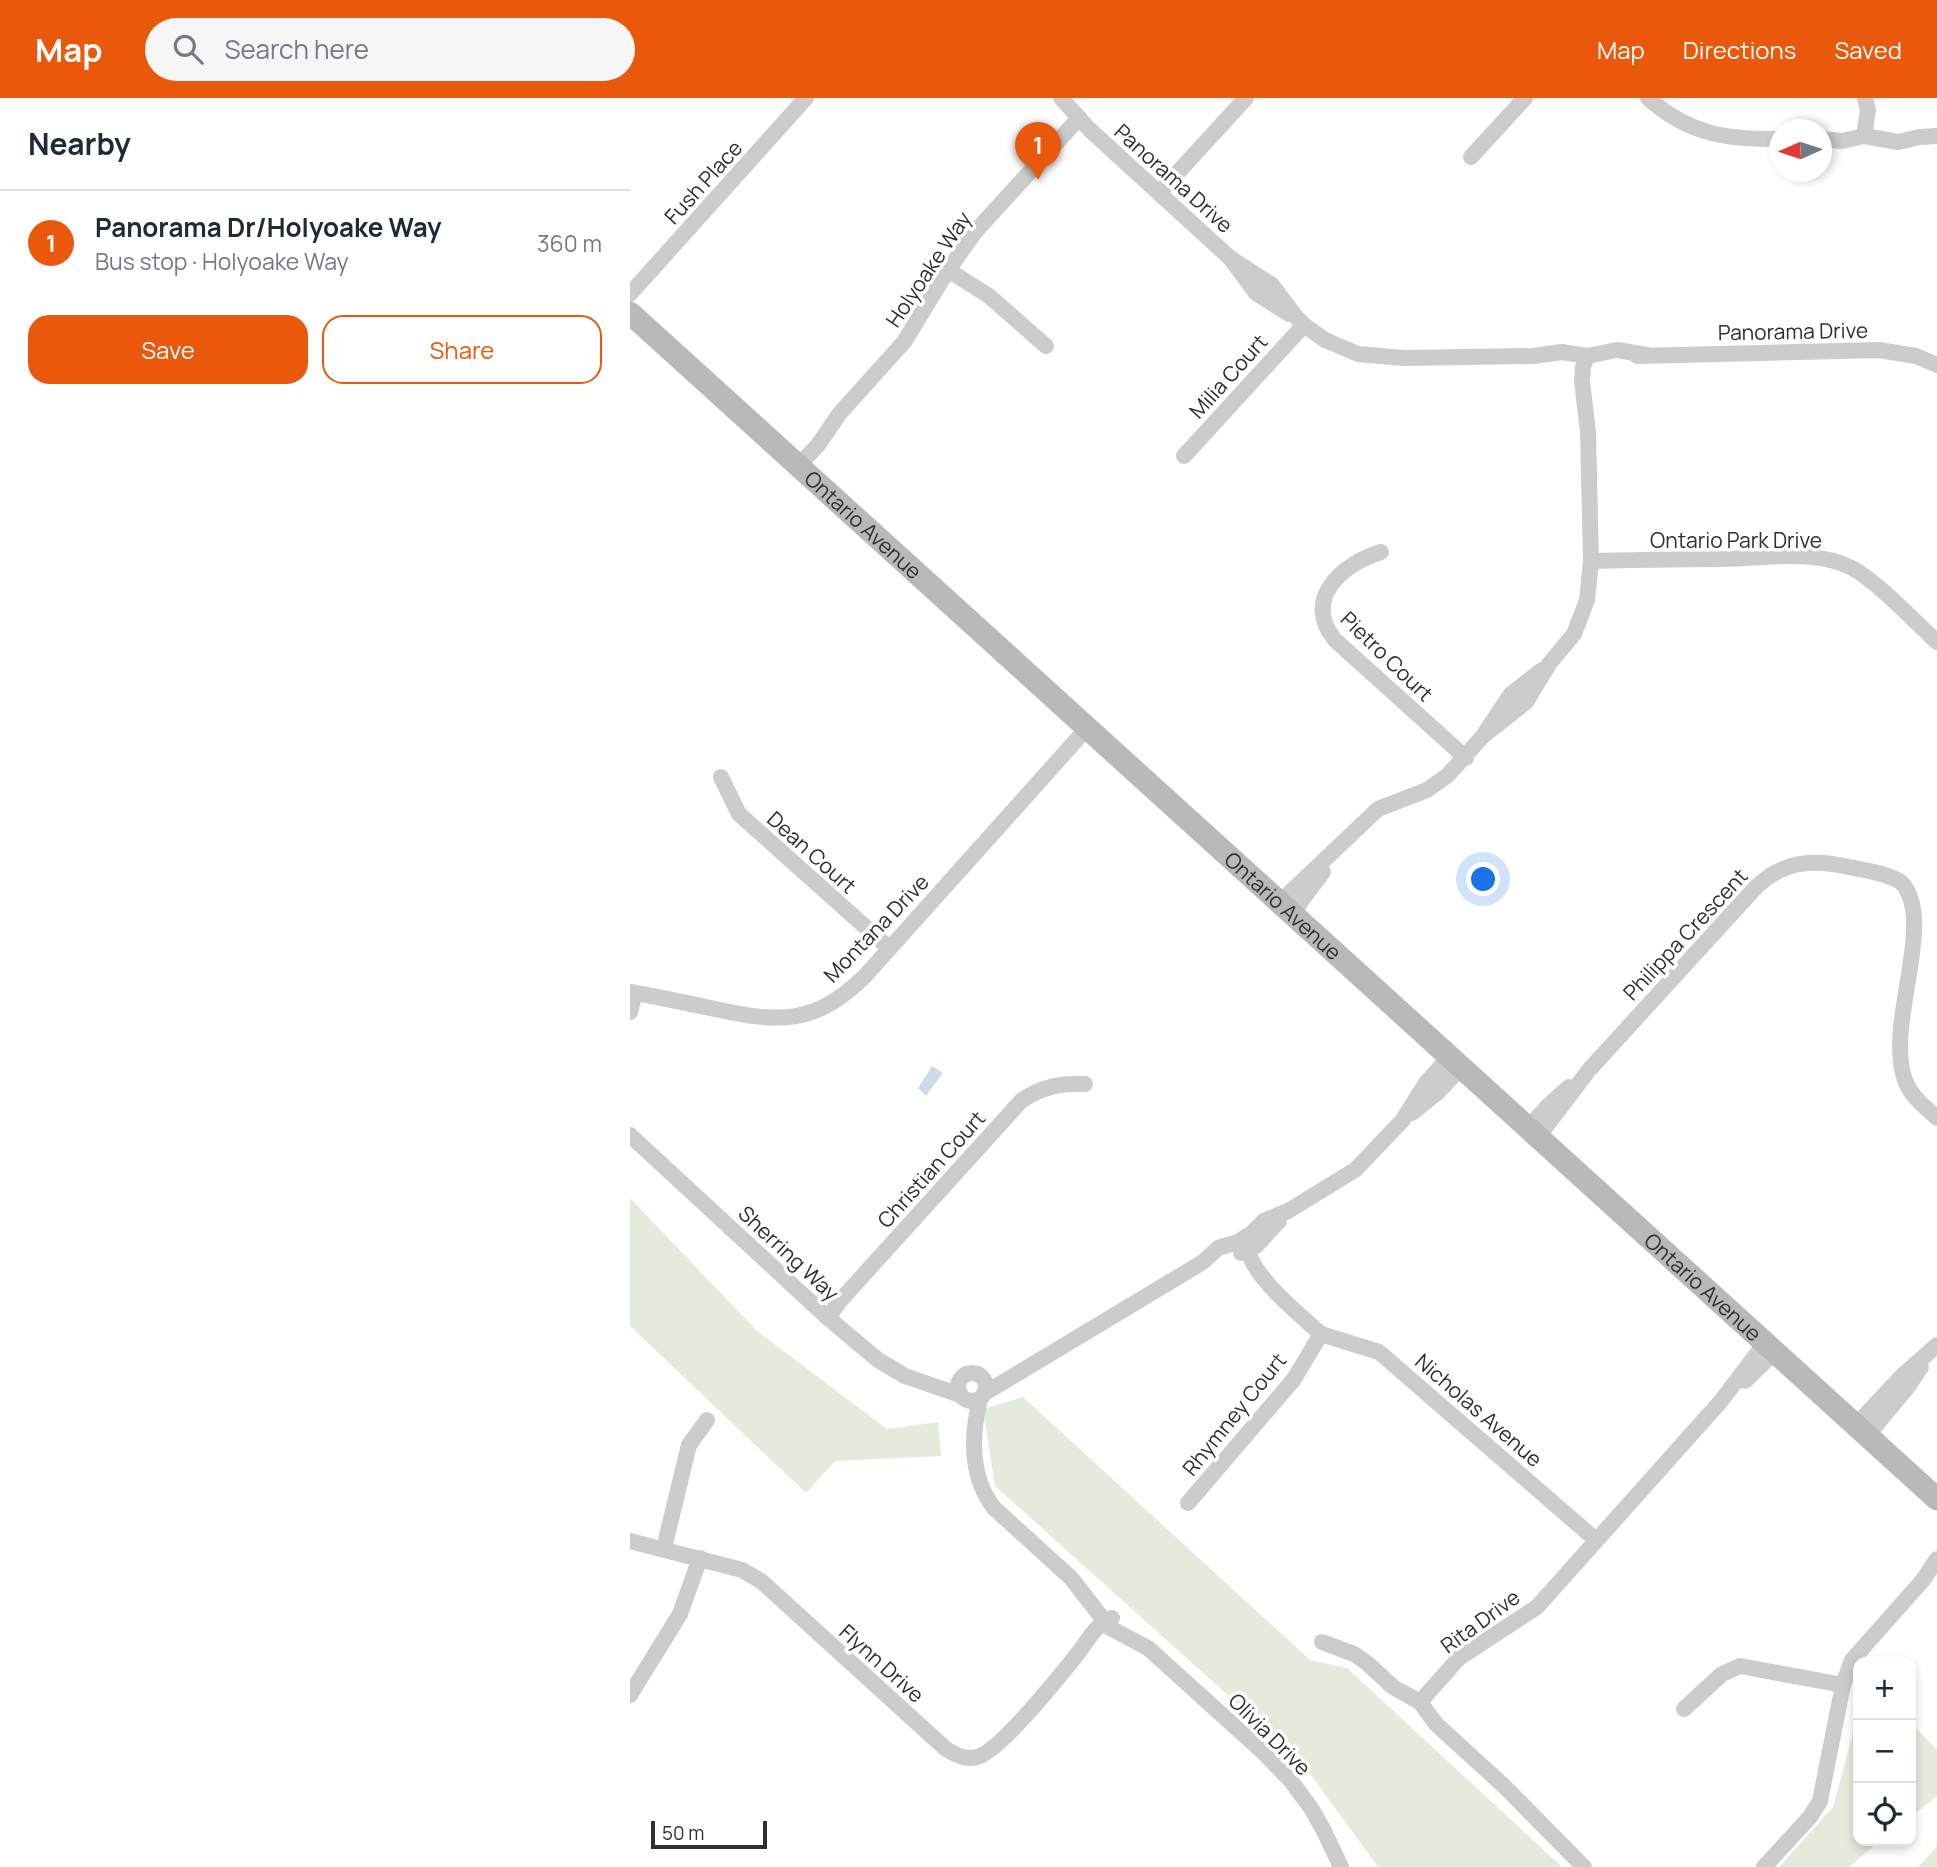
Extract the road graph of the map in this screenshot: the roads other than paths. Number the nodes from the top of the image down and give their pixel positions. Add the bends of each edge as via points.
1 (806, 98) edge
2 (1061, 98) edge
3 (1246, 98) edge
4 (1525, 98) edge
5 (1648, 98) edge
6 (1863, 98) edge
7 (1079, 118) junction
8 (1864, 130) junction
9 (1937, 136) edge
10 (1769, 139) edge
11 (1832, 140) edge
12 (1471, 157) dead end
13 (1159, 193) junction
14 (948, 270) junction
15 (630, 294) edge
16 (630, 313) edge
17 (1300, 321) junction
18 (1045, 346) dead end
19 (1587, 363) junction
20 (1937, 365) edge
21 (1184, 456) dead end
22 (796, 462) junction
23 (1381, 552) dead end
24 (1591, 561) junction
25 (1937, 642) edge
26 (1088, 727) junction
27 (1466, 758) junction
28 (720, 777) dead end
29 (1287, 907) junction
30 (889, 948) junction
31 (632, 992) edge
32 (630, 1012) edge
33 (1456, 1061) junction
34 (1085, 1084) dead end
35 (1937, 1118) edge
36 (1533, 1132) junction
37 (630, 1135) edge
38 (1250, 1245) junction
39 (828, 1318) junction
40 (1321, 1334) junction
41 (1770, 1348) junction
42 (1934, 1349) edge
43 (972, 1390) junction
44 (707, 1420) dead end
45 (1862, 1431) junction
46 (1937, 1499) edge
47 (1188, 1503) dead end
48 (1596, 1540) junction
49 (630, 1541) edge
50 (664, 1548) junction
51 (700, 1558) junction
52 (1937, 1559) edge
53 (1937, 1569) edge
54 (1923, 1580) junction
55 (1109, 1622) junction
56 (1322, 1642) dead end
57 (1843, 1685) junction
58 (630, 1695) edge
59 (1420, 1702) junction
60 (1684, 1709) dead end
61 (1341, 1867) edge
62 (1584, 1867) edge
63 (1764, 1867) edge

1 - 15 street, Fush Place
2 - 7 street, Panorama Drive
3 - 13 street
4 - 12 street
5 - 10 street via 1697,130
6 - 8 street via 1868,110
7 - 13 street, Panorama Drive
7 - 14 street, Holyoake Way via 975,232
8 - 9 street
8 - 11 street via 1842,141
13 - 17 street, Panorama Drive via 1230,258 1272,285
14 - 18 street via 989,296
14 - 22 street, Holyoake Way via 904,342
16 - 22 street, Ontario Avenue
17 - 19 street, Panorama Drive via 1325,340 1369,356 1562,352
17 - 21 street, Milia Court
19 - 20 street, Panorama Drive via 1617,350 1647,355 1879,350
19 - 24 street via 1592,381 1588,432
22 - 26 street, Ontario Avenue
23 - 27 street, Pietro Court via 1359,561 1327,590 1321,610 1325,628
24 - 25 street, Ontario Park Drive via 1819,558 1853,569
24 - 27 street via 1587,600 1574,634 1521,708 1483,736
26 - 29 street, Ontario Avenue
26 - 30 street, Montana Drive
27 - 29 street via 1427,790 1378,809
28 - 30 street, Dean Court via 739,814
29 - 33 street, Ontario Avenue
30 - 31 street, Montana Drive via 834,1001 786,1018 757,1018
31 - 32 street
33 - 36 street, Ontario Avenue
33 - 38 street, Sherring Way via 1426,1083 1402,1121 1355,1170 1264,1221
34 - 39 street, Christian Court via 1041,1089 1021,1101
35 - 36 street, Philippa Crescent via 1909,1089 1901,1068 1926,945 1923,906 1909,887 1891,877 1800,862 1766,877 1590,1070 1548,1106
36 - 41 street, Ontario Avenue
37 - 39 street, Sherring Way
38 - 40 street via 1264,1259 1275,1289
38 - 43 street, Sherring Way via 1218,1248 1203,1262 1009,1377
39 - 43 street, Sherring Way via 890,1369 932,1384
40 - 47 street, Rhymney Court via 1294,1379
40 - 48 street, Nicholas Avenue via 1379,1352
41 - 45 street, Ontario Avenue
41 - 48 street, Rita Drive
42 - 45 street via 1902,1376
43 - 55 street, Olivia Drive via 976,1474 986,1497 1071,1578 1092,1590
44 - 50 street via 690,1445
45 - 46 street, Ontario Avenue
48 - 59 street, Rita Drive via 1536,1607 1459,1658
49 - 50 street, Flynn Drive
50 - 51 street, Flynn Drive
51 - 55 street, Flynn Drive via 742,1570 761,1581 946,1749 964,1758 978,1757 996,1746 1078,1655 1092,1633
51 - 58 street via 680,1614
52 - 54 street
53 - 54 street
54 - 57 street via 1858,1651
55 - 61 street, Olivia Drive via 1134,1629 1291,1781 1325,1831
56 - 59 street via 1354,1654 1393,1687
57 - 60 street via 1740,1666 1722,1674
57 - 63 street via 1820,1801
59 - 62 street via 1436,1724

